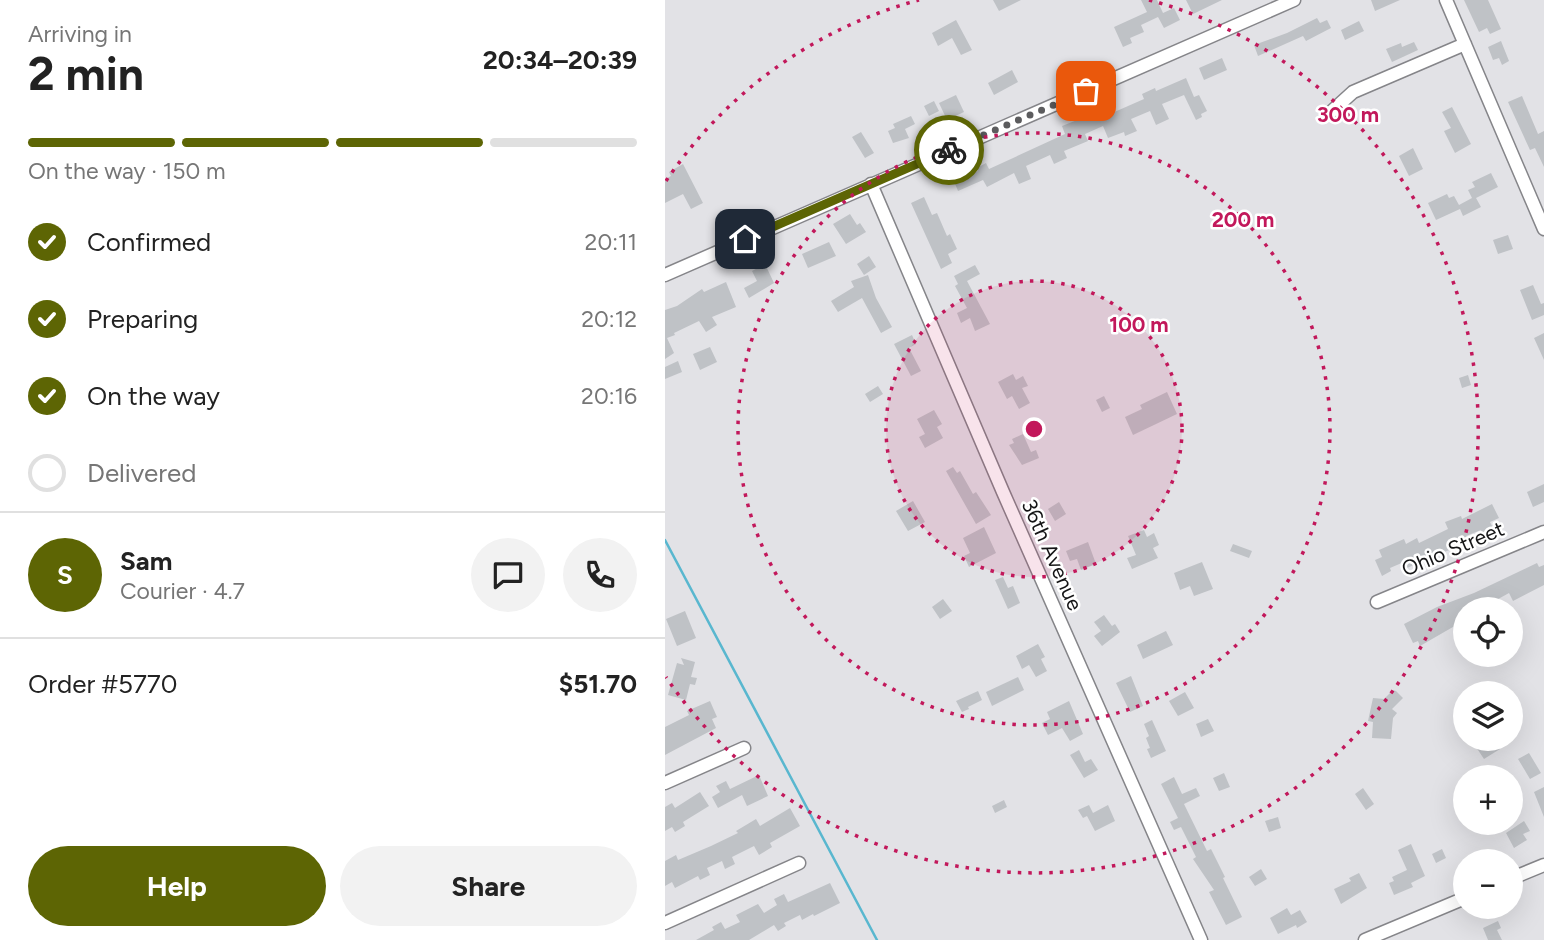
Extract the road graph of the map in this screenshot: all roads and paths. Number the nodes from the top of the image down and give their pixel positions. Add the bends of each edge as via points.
1 (1294, 0) edge
2 (1446, 0) edge
3 (1465, 44) junction
4 (1331, 112) dead end
5 (870, 184) junction
6 (1541, 211) edge
7 (1544, 229) edge
8 (665, 275) edge
9 (1544, 532) edge
10 (1377, 603) dead end
11 (744, 748) dead end
12 (665, 783) edge
13 (799, 863) dead end
14 (1544, 865) edge
15 (1523, 874) edge
16 (1453, 903) edge
17 (665, 923) edge
18 (1201, 940) edge
19 (1365, 940) edge

1 - 5 street
2 - 3 street
3 - 4 street via 1353,92
3 - 6 street
5 - 8 street
5 - 18 street, 36th Avenue
6 - 7 street
9 - 10 street, Ohio Street
11 - 12 street
13 - 17 street
14 - 15 street
16 - 19 street

